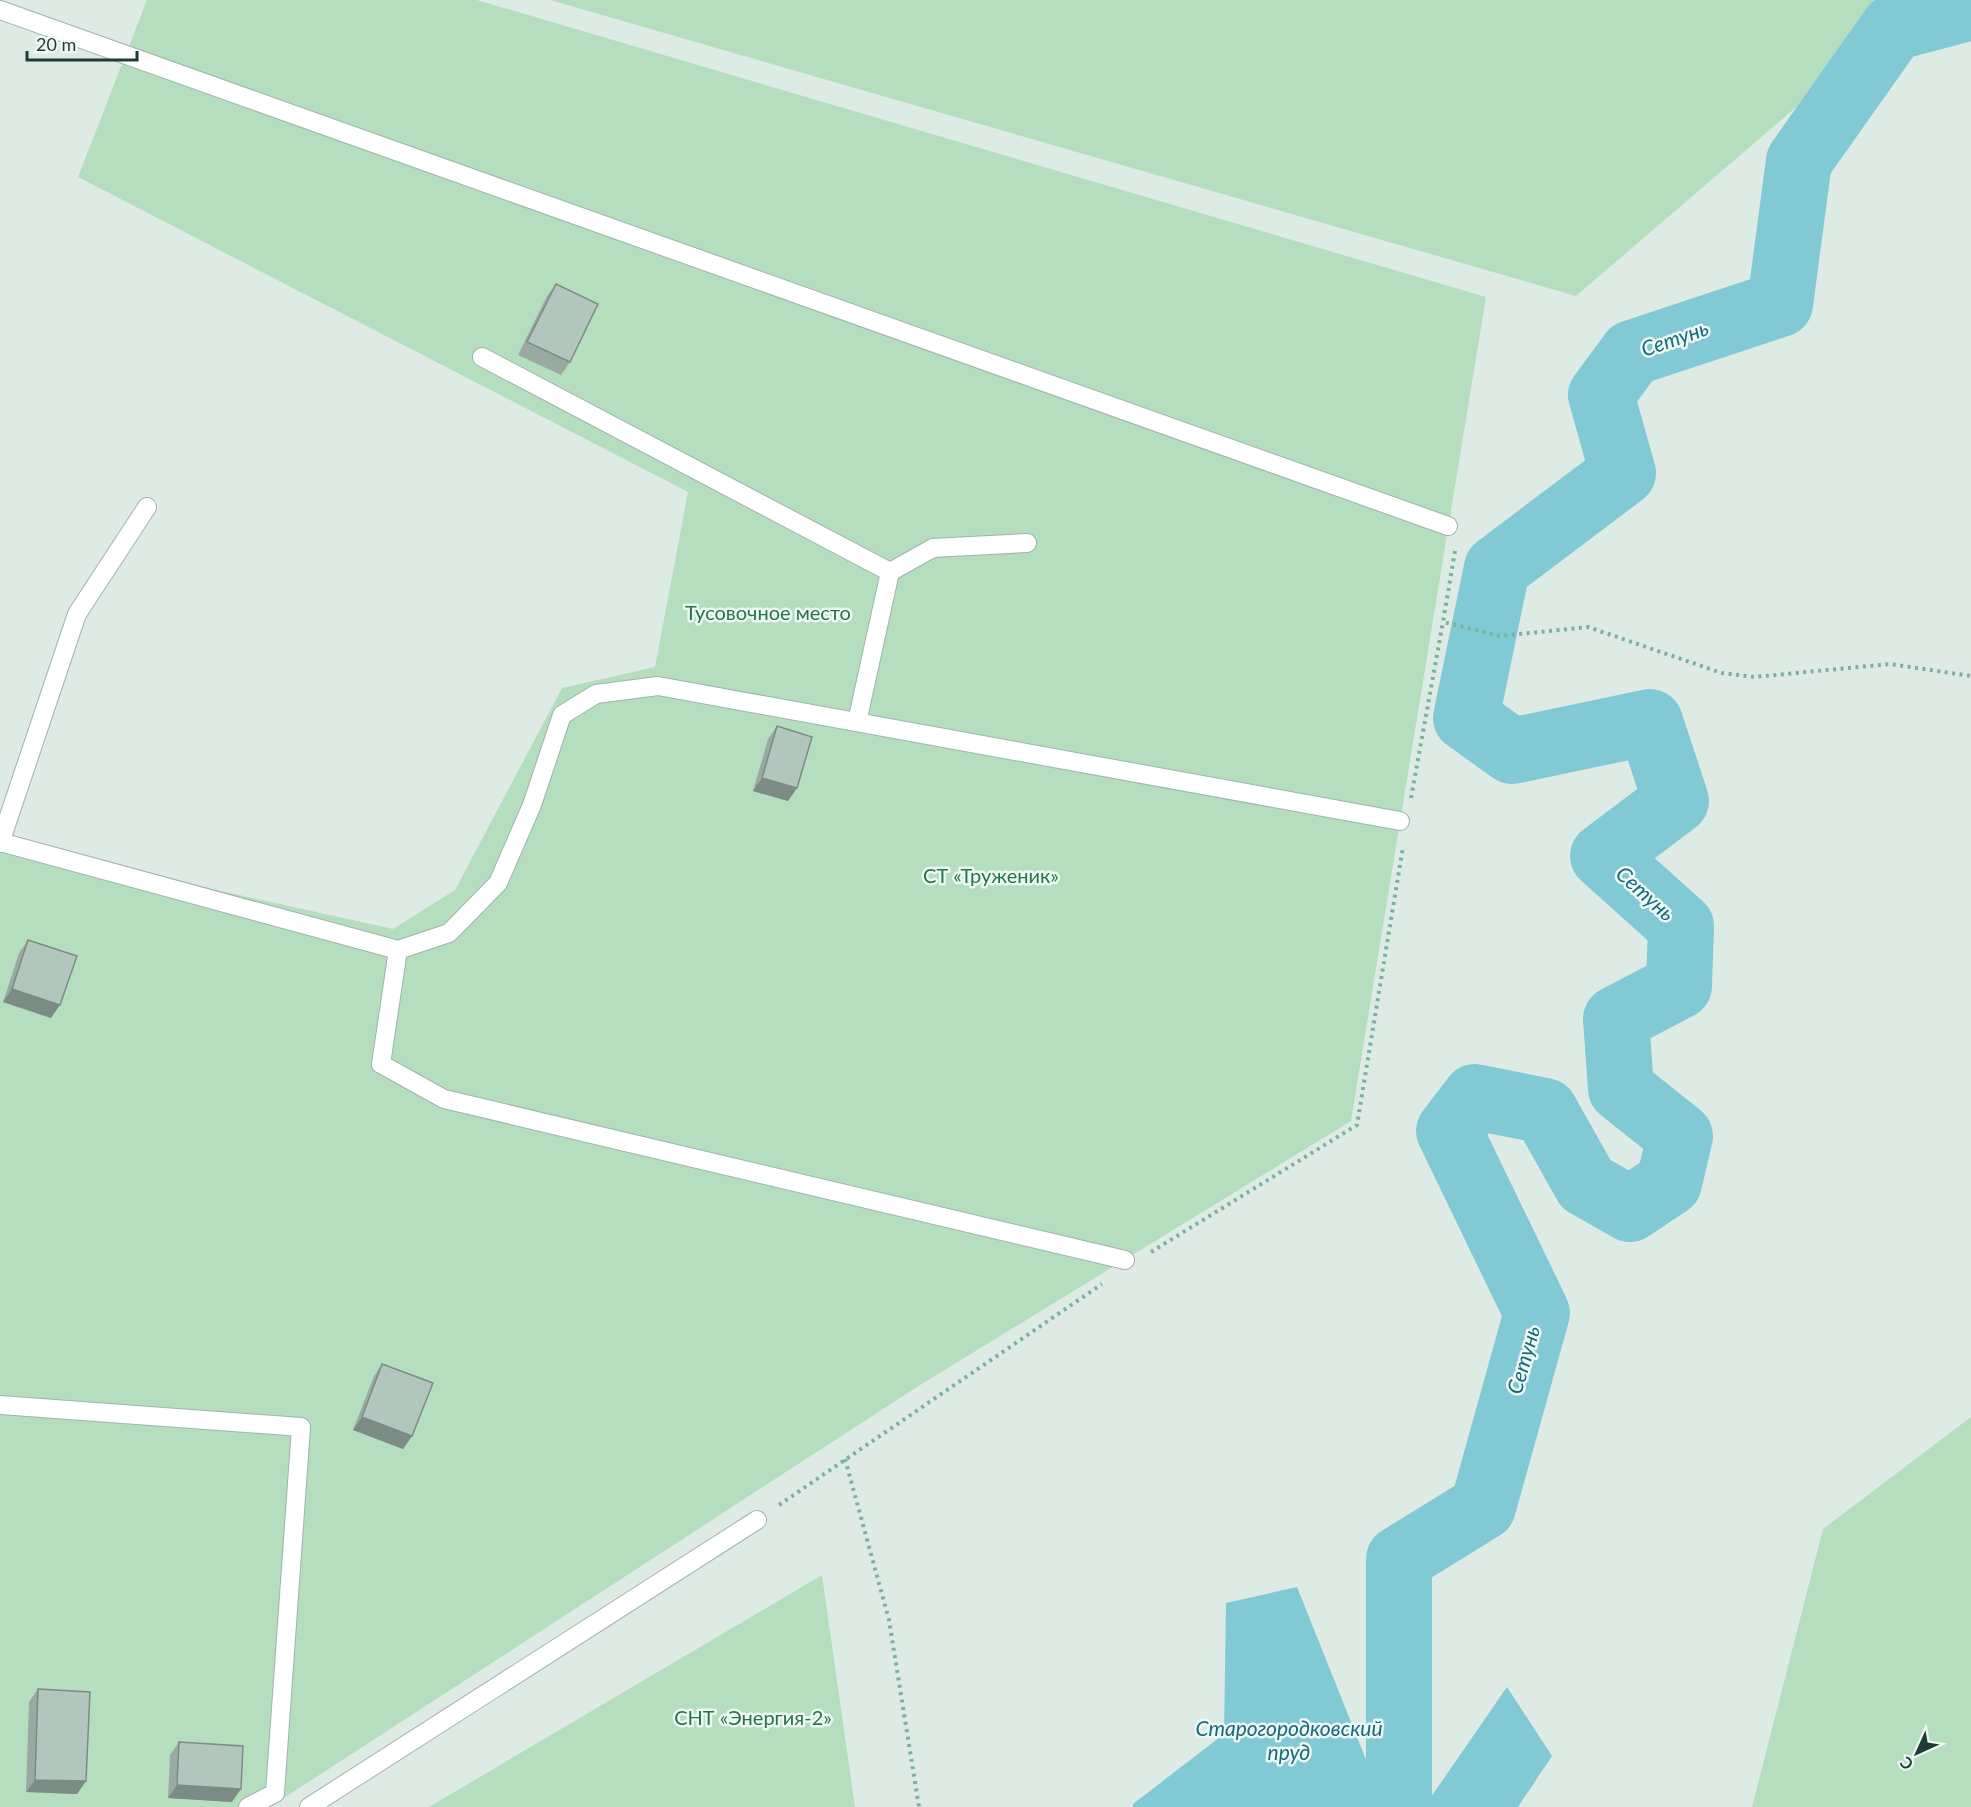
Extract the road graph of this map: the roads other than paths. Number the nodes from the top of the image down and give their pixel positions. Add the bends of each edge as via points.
1 (0, 10) edge
2 (482, 357) dead end
3 (147, 507) dead end
4 (1448, 526) road end
5 (1027, 543) dead end
6 (890, 572) junction
7 (857, 722) junction
8 (1405, 815) road end
9 (0, 842) edge
10 (398, 950) junction
11 (1134, 1259) road end
12 (0, 1405) edge
13 (757, 1520) road end
14 (257, 1805) edge
15 (309, 1807) edge

1 - 4 lane
2 - 6 lane
3 - 9 lane via 77,614
5 - 6 lane via 933,548
6 - 7 lane
7 - 8 lane
7 - 10 lane via 658,686 596,694 562,715 532,805 498,883 448,933
9 - 10 lane
10 - 11 lane via 381,1064 444,1099
12 - 14 lane via 301,1427 275,1793
13 - 15 lane

